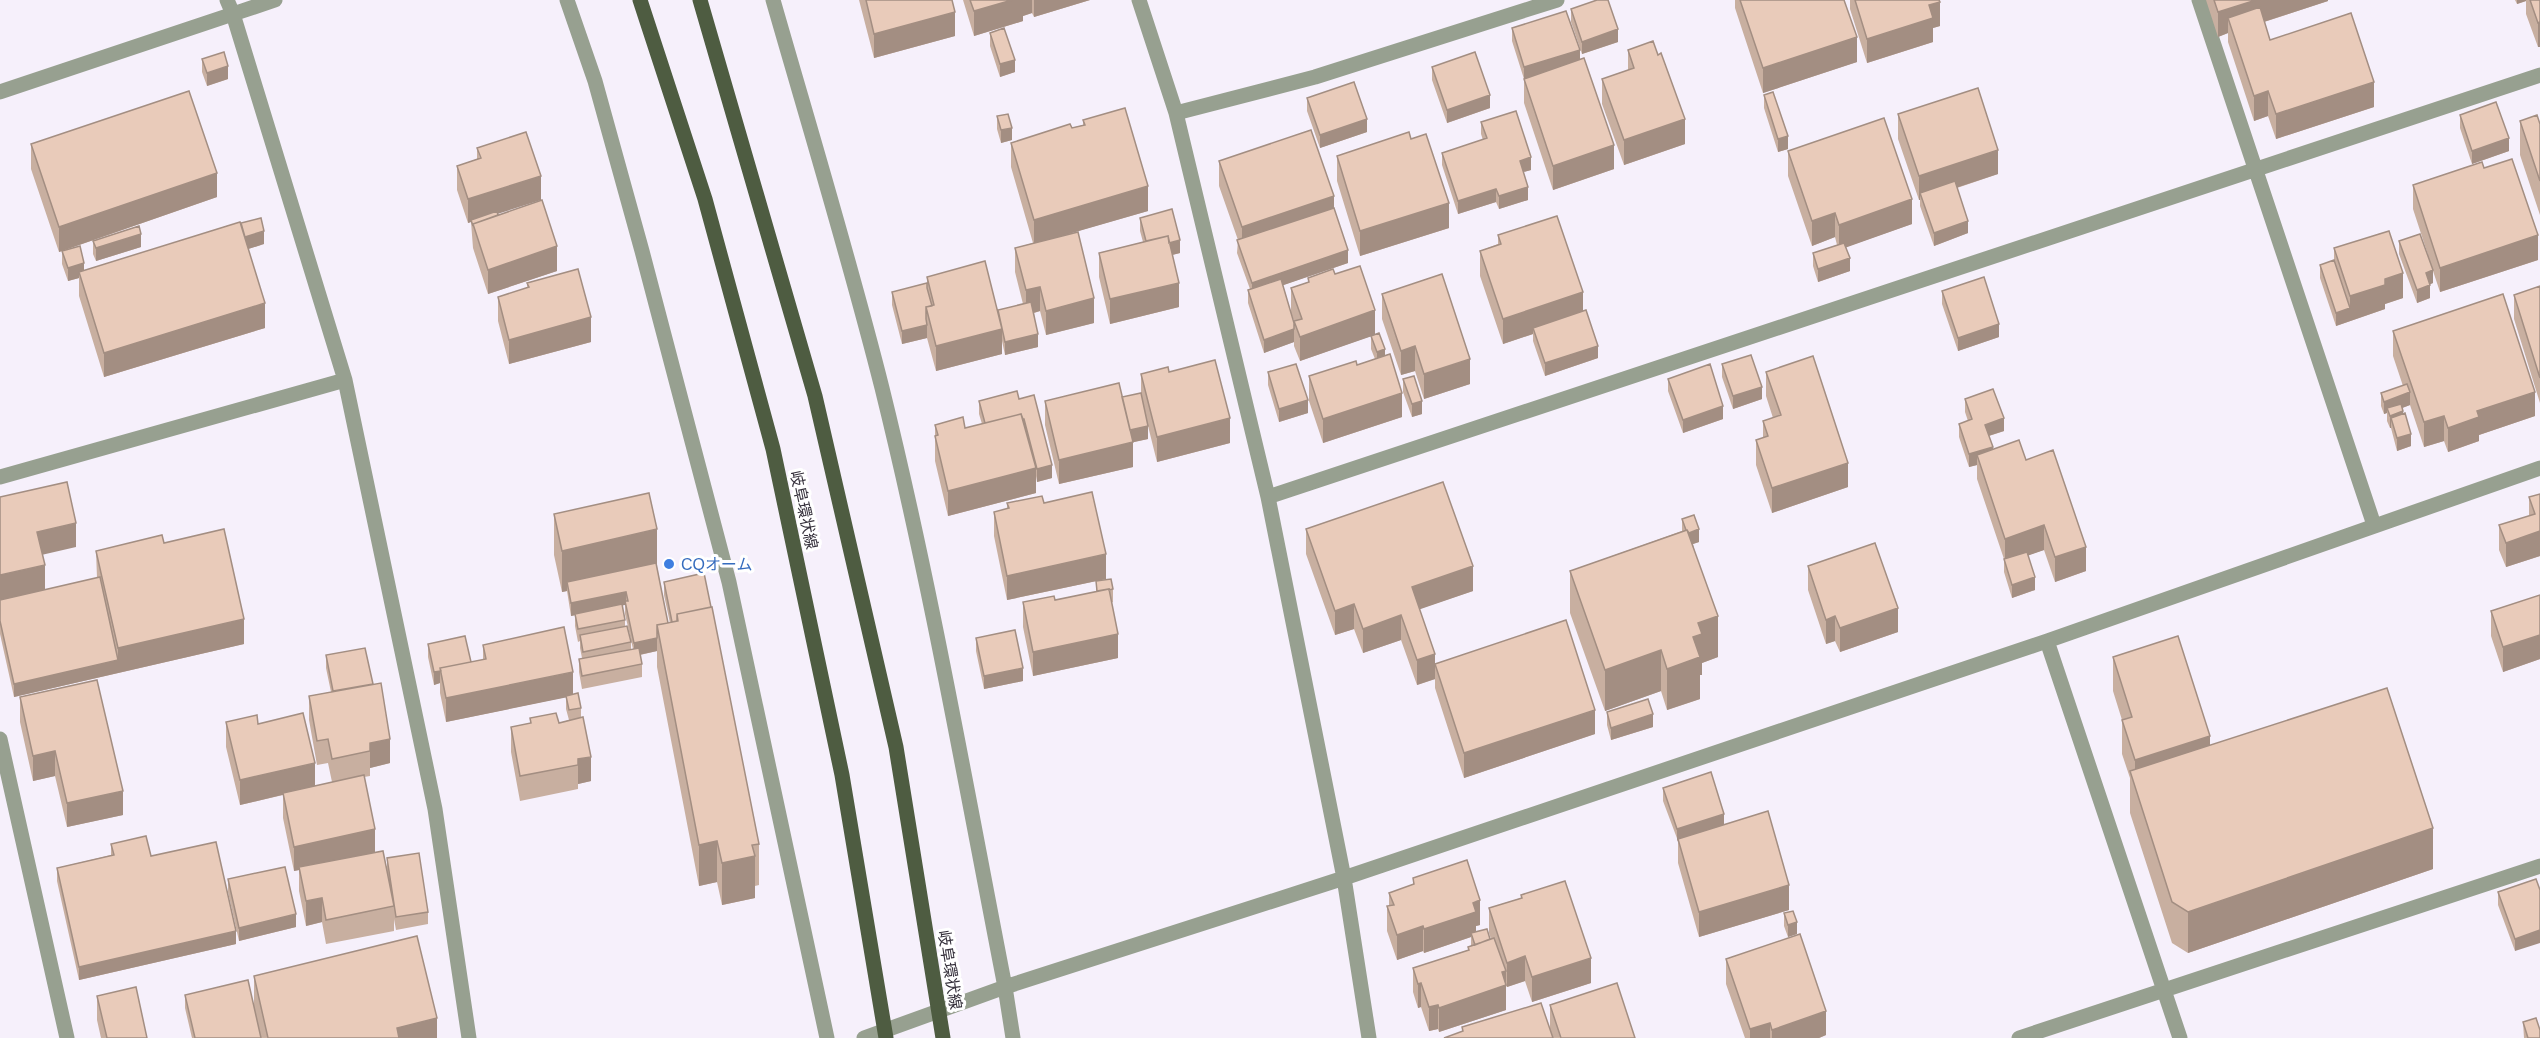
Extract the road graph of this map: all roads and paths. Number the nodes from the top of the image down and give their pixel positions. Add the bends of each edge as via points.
1 (275, 0) edge
2 (567, 0) edge
3 (640, 0) edge
4 (700, 0) edge
5 (773, 0) edge
6 (1139, 0) edge
7 (1557, 0) edge
8 (2199, 0) edge
9 (230, 7) edge
10 (2540, 75) edge
11 (0, 92) edge
12 (1176, 113) junction
13 (2254, 171) junction
14 (345, 380) junction
15 (2540, 468) edge
16 (0, 477) edge
17 (1268, 497) junction
18 (2374, 525) junction
19 (2047, 641) junction
20 (0, 739) edge
21 (2540, 866) edge
22 (1344, 878) junction
23 (1005, 987) junction
24 (2163, 990) junction
25 (67, 1038) edge
26 (469, 1038) edge
27 (827, 1038) edge
28 (864, 1038) edge
29 (886, 1038) edge
30 (943, 1038) edge
31 (1013, 1038) edge
32 (1369, 1038) edge
33 (2019, 1038) edge
34 (2180, 1038) edge

1 - 9 street
2 - 27 street via 595,81 729,582
3 - 29 main road, 岐阜環状線, bridge via 705,199 773,449 842,775
4 - 30 main road, 岐阜環状線, bridge via 815,396 896,747
5 - 23 street via 882,388 930,598
6 - 12 street
7 - 12 street via 1315,77
8 - 13 street
9 - 11 street
9 - 14 street
10 - 13 street
12 - 17 street
13 - 17 street
13 - 18 street
14 - 16 street
14 - 26 street via 435,809
15 - 18 street
17 - 22 street
18 - 19 street
19 - 22 street
19 - 24 street
20 - 25 street
21 - 24 street
22 - 23 street
22 - 32 street
23 - 28 street
23 - 31 street
24 - 33 street
24 - 34 street

